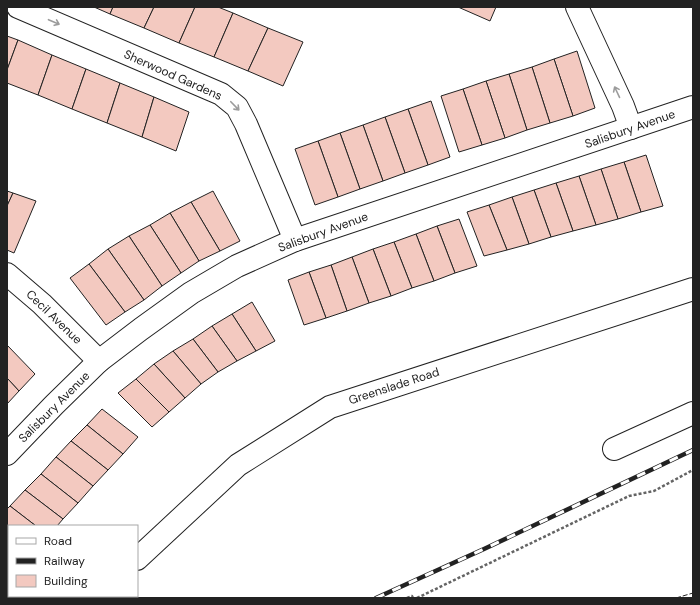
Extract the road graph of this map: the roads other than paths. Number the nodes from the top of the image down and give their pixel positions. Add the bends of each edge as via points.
1 (18, 7) edge
2 (577, 7) edge
3 (693, 107) edge
4 (631, 128) junction
5 (295, 240) junction
6 (7, 274) edge
7 (693, 289) edge
8 (99, 361) junction
9 (693, 413) edge
10 (614, 448) dead end
11 (7, 454) edge
12 (138, 558) edge

1 -> 5 street, Sherwood Gardens via 221,94 237,107
4 -> 2 street
3 - 4 street, Salisbury Avenue
4 - 5 street, Salisbury Avenue
5 - 8 street, Salisbury Avenue via 237,266 191,293
6 - 8 street, Cecil Avenue via 42,304
7 - 12 street, Greenslade Road via 330,407 238,465
8 - 11 street, Salisbury Avenue
9 - 10 street

